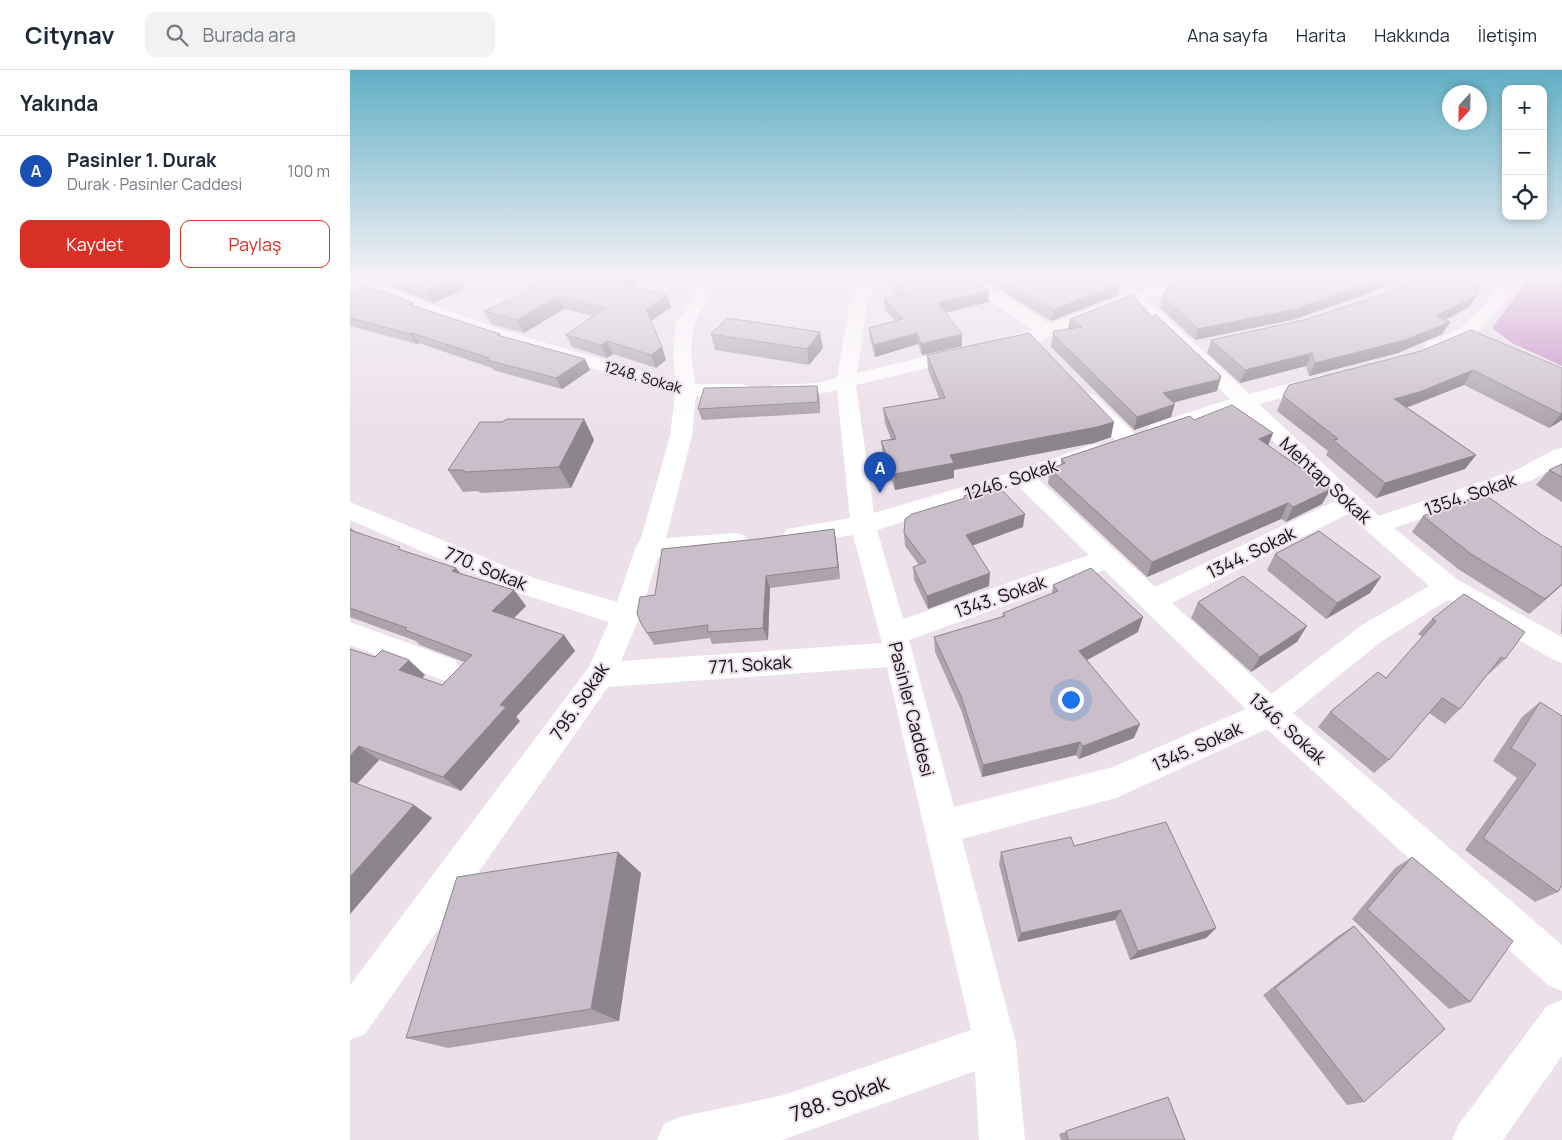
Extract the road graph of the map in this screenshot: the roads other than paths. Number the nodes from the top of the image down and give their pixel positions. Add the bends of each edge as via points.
1 (483, 328) edge
2 (685, 328) edge
3 (855, 328) edge
4 (1027, 328) edge
5 (1067, 328) edge
6 (1167, 328) edge
7 (1477, 328) edge
8 (1040, 340) junction
9 (1212, 344) edge
10 (1189, 349) junction
11 (1414, 355) edge
12 (1339, 376) edge
13 (846, 382) junction
14 (1076, 386) edge
15 (686, 390) junction
16 (1243, 402) junction
17 (1128, 440) junction
18 (1562, 456) edge
19 (1022, 477) junction
20 (1350, 503) junction
21 (350, 510) edge
22 (863, 525) junction
23 (1375, 526) junction
24 (648, 549) junction
25 (1107, 559) junction
26 (1448, 587) junction
27 (1151, 601) junction
28 (626, 616) junction
29 (350, 633) edge
30 (896, 644) junction
31 (1562, 651) edge
32 (445, 669) dead end
33 (600, 675) junction
34 (1271, 713) junction
35 (942, 827) junction
36 (1562, 971) edge
37 (350, 1019) edge
38 (1562, 1021) edge
39 (995, 1043) junction
40 (680, 1140) edge
41 (1002, 1140) edge
42 (1475, 1140) edge

1 - 15 street, 1248. Sokak
2 - 15 street, 795. Sokak via 682,352
3 - 13 street, Pasinler Caddesi
4 - 8 street
5 - 8 street, 1248. Sokak
6 - 10 street, Mehtap Sokak
7 - 11 street via 1474,337
8 - 13 street, 1248. Sokak
9 - 10 street
10 - 16 street, Mehtap Sokak
12 - 16 street, 1246. Sokak
13 - 15 street, 1248. Sokak via 818,389
13 - 22 street, Pasinler Caddesi
14 - 17 street
15 - 24 street, 795. Sokak via 681,436 654,538
16 - 17 street, 1246. Sokak
16 - 20 street, Mehtap Sokak
17 - 19 street, 1246. Sokak
18 - 23 street, 1354. Sokak via 1524,475
19 - 22 street, 1246. Sokak
19 - 25 street, 1346. Sokak
20 - 23 street, Mehtap Sokak
20 - 27 street, 1344. Sokak
21 - 28 street, 770. Sokak via 525,585
22 - 24 street, 1246. Sokak via 762,540
22 - 30 street, Pasinler Caddesi
23 - 26 street, Mehtap Sokak
24 - 28 street, 795. Sokak
25 - 27 street, 1346. Sokak
25 - 30 street, 1343. Sokak
26 - 31 street, Mehtap Sokak
26 - 34 street, 1345. Sokak via 1372,633
27 - 34 street, 1346. Sokak
28 - 33 street, 795. Sokak
29 - 32 street
30 - 33 street, 771. Sokak
30 - 35 street, Pasinler Caddesi
33 - 37 street, 795. Sokak
34 - 35 street, 1345. Sokak via 1116,782
34 - 36 street, 1346. Sokak
35 - 39 street, Pasinler Caddesi
38 - 42 street
39 - 40 street, 788. Sokak via 784,1117
39 - 41 street, Pasinler Caddesi

